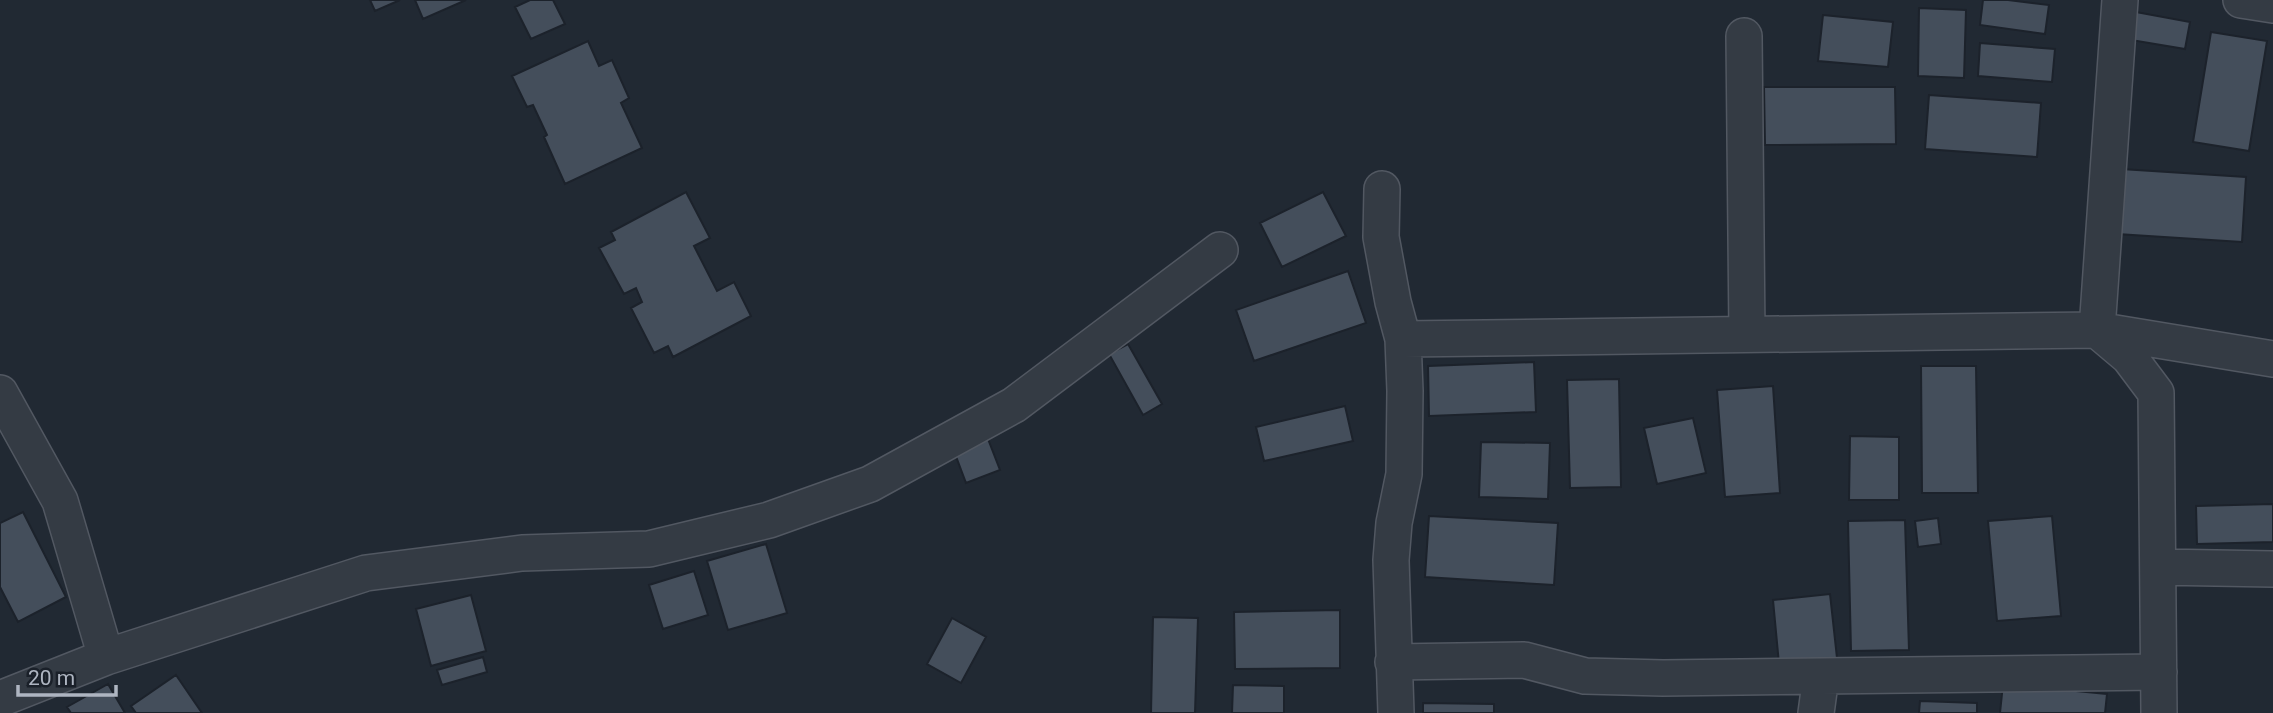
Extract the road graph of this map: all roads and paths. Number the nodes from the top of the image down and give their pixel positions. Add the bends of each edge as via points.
1 (2120, 0) edge
2 (2241, 0) edge
3 (2273, 5) edge
4 (1744, 36) dead end
5 (1382, 189) dead end
6 (1220, 250) dead end
7 (2096, 330) junction
8 (1747, 334) junction
9 (1403, 339) junction
10 (2273, 359) edge
11 (0, 393) edge
12 (2158, 568) junction
13 (2273, 569) edge
14 (106, 657) junction
15 (1393, 663) junction
16 (2159, 672) junction
17 (1821, 676) junction
18 (0, 699) edge
19 (1396, 713) edge
20 (1816, 713) edge
21 (2159, 713) edge

1 - 7 street
2 - 3 street
4 - 8 street
5 - 9 street via 1381,237
6 - 14 street via 1014,405 870,484 769,520 649,549 523,553 366,573
7 - 8 street
7 - 10 street
7 - 12 street via 2129,357 2156,393
8 - 9 street
9 - 15 street via 1404,474 1391,560
11 - 14 street via 60,501
12 - 13 street
12 - 16 street
14 - 18 street
15 - 17 street via 1524,660 1585,676
15 - 19 street
16 - 17 street
16 - 21 street
17 - 20 street

